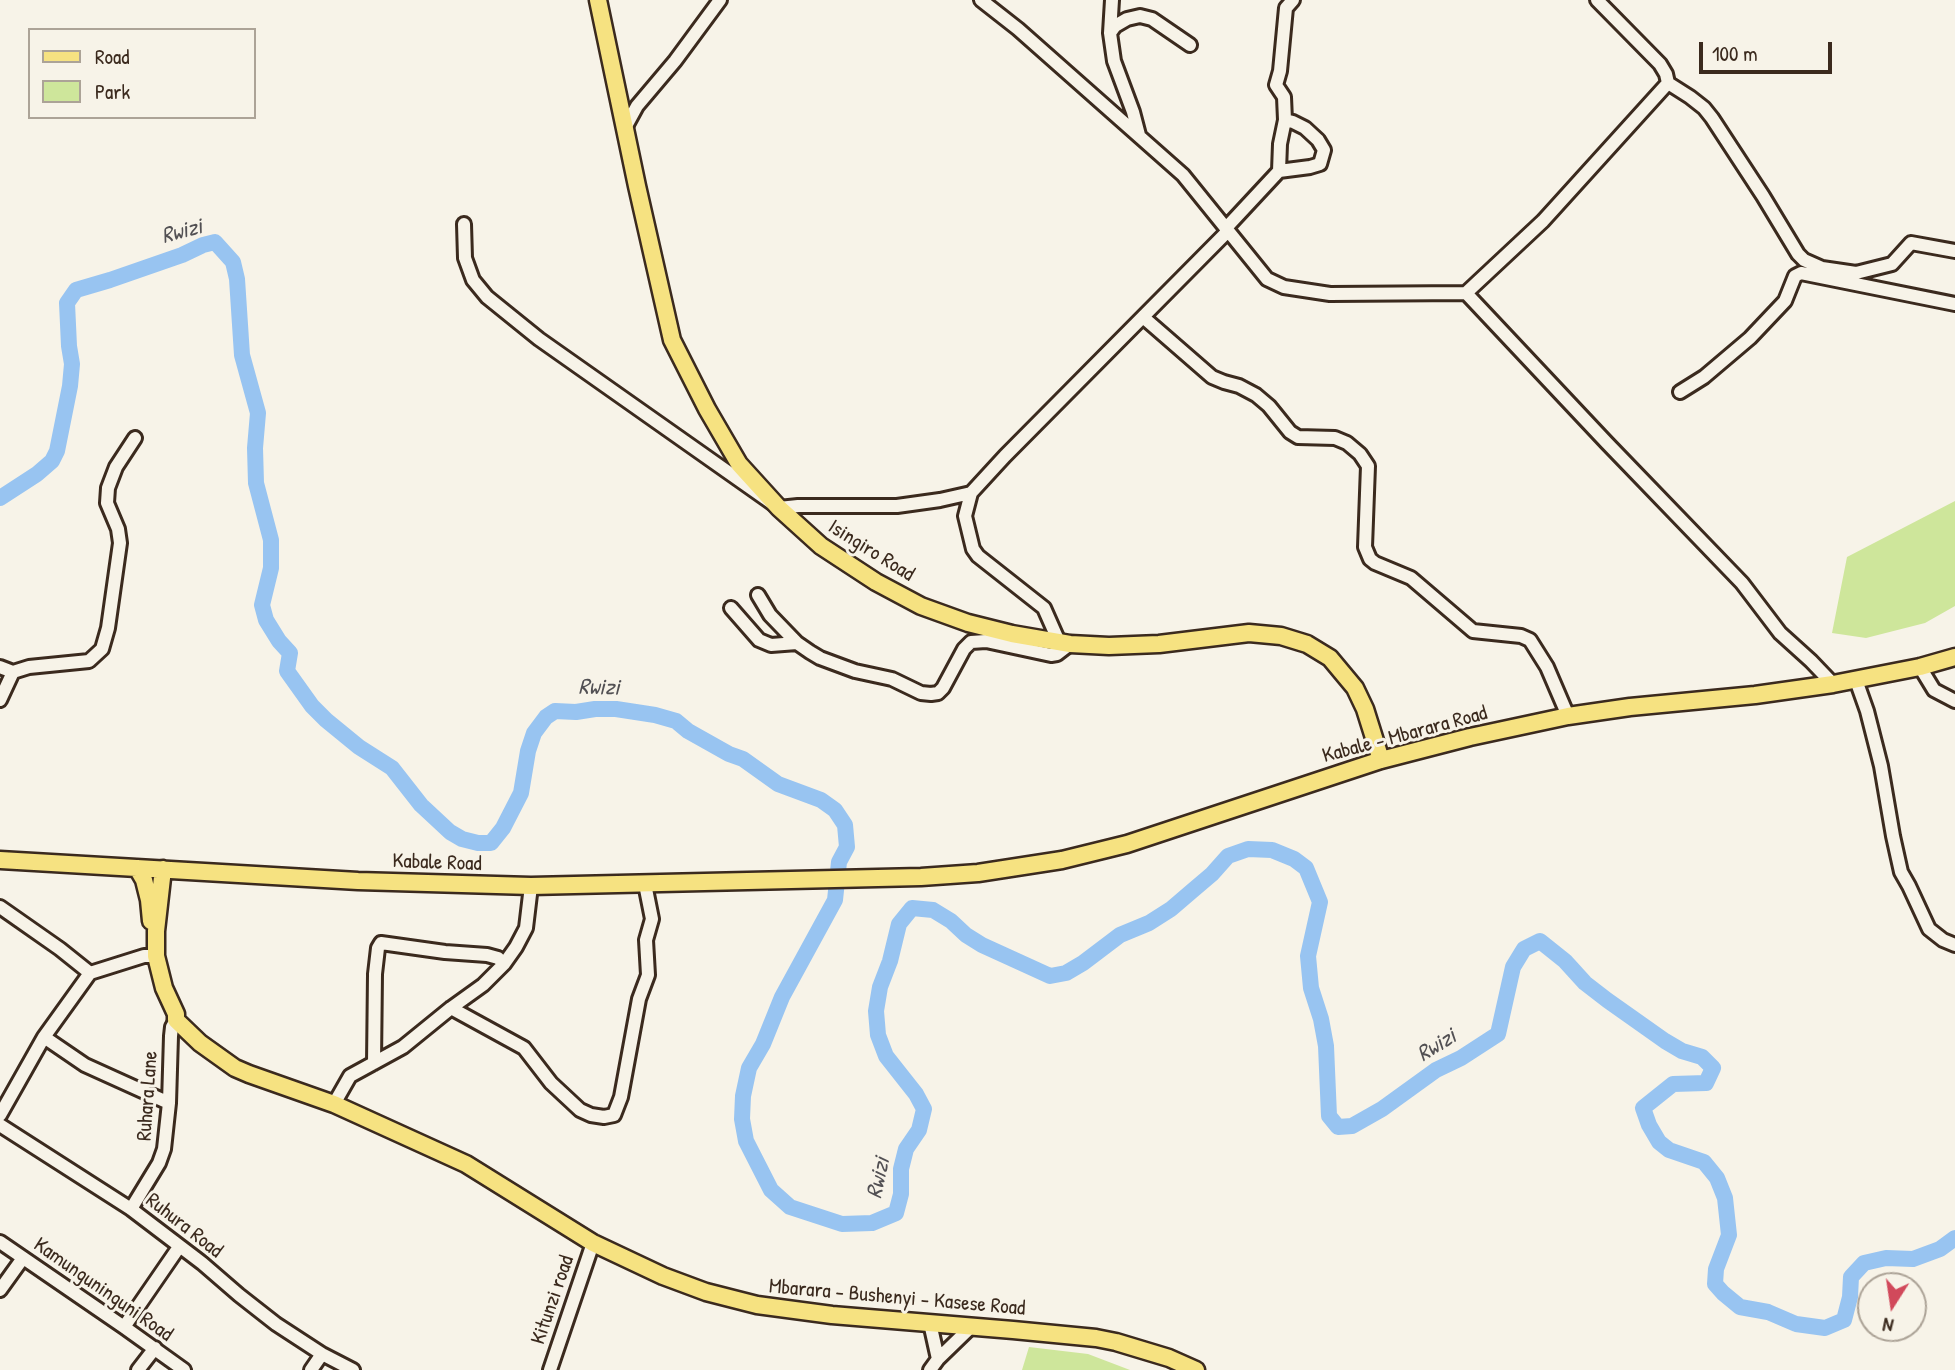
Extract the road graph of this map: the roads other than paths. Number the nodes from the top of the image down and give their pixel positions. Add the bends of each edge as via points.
1 (598, 0) edge
2 (720, 0) edge
3 (981, 0) edge
4 (1112, 0) edge
5 (1293, 0) edge
6 (1597, 0) edge
7 (1110, 33) junction
8 (1190, 45) dead end
9 (1668, 83) junction
10 (1285, 120) junction
11 (625, 128) junction
12 (1139, 136) junction
13 (1279, 171) junction
14 (464, 225) dead end
15 (1227, 229) junction
16 (1955, 251) edge
17 (1466, 293) junction
18 (1955, 304) edge
19 (1143, 317) junction
20 (1680, 392) dead end
21 (135, 438) dead end
22 (971, 493) junction
23 (779, 508) junction
24 (758, 595) dead end
25 (731, 608) dead end
26 (797, 643) junction
27 (1064, 643) junction
28 (1955, 657) edge
29 (0, 667) edge
30 (1920, 667) junction
31 (13, 672) junction
32 (1856, 680) junction
33 (1833, 684) junction
34 (0, 700) edge
35 (1955, 701) edge
36 (1569, 716) junction
37 (1381, 760) junction
38 (0, 859) edge
39 (137, 868) junction
40 (163, 869) junction
41 (191, 871) junction
42 (873, 878) joint
43 (645, 884) junction
44 (531, 886) junction
45 (160, 903) junction
46 (0, 907) edge
47 (1955, 945) edge
48 (153, 956) junction
49 (504, 964) junction
50 (90, 973) junction
51 (451, 1008) junction
52 (174, 1023) junction
53 (44, 1037) junction
54 (374, 1063) junction
55 (169, 1103) junction
56 (334, 1104) junction
57 (0, 1115) edge
58 (0, 1125) edge
59 (131, 1209) junction
60 (0, 1242) edge
61 (593, 1243) junction
62 (180, 1247) junction
63 (23, 1258) junction
64 (0, 1290) edge
65 (930, 1323) junction
66 (124, 1327) junction
67 (971, 1327) junction
68 (155, 1348) junction
69 (322, 1354) junction
70 (938, 1359) junction
71 (138, 1370) edge
72 (184, 1370) edge
73 (310, 1370) edge
74 (353, 1370) edge
75 (550, 1370) edge
76 (930, 1370) edge
77 (1196, 1370) edge

1 - 11 main road, Isingiro Road
2 - 11 street
3 - 12 street
4 - 7 street
5 - 10 street via 1286,8 1276,85 1284,97
6 - 9 street via 1660,64
7 - 8 street via 1127,19 1140,16
7 - 12 street via 1114,61
9 - 16 street via 1712,118 1804,260 1856,273 1892,264 1911,243
9 - 17 street via 1543,221
10 - 13 street
10 - 13 street via 1306,128 1324,150 1320,164
11 - 23 main road, Isingiro Road via 672,340 739,464
12 - 15 street via 1183,174
13 - 15 street
14 - 23 street via 465,258 473,280 487,297
15 - 17 street via 1267,279 1284,287 1330,295
15 - 19 street
17 - 33 street via 1742,583 1780,633
18 - 20 street via 1801,273 1795,276 1785,301 1750,338
19 - 22 street
19 - 36 street via 1212,377 1256,395 1290,432 1298,437 1335,438 1360,454 1368,466 1366,547 1370,559 1411,578 1473,631 1530,640
21 - 31 street via 108,488 107,503 120,543 102,649 89,661
22 - 23 street via 898,506
22 - 27 street via 965,516 973,549 1045,608
23 - 27 main road, Isingiro Road via 821,546 921,606 968,623
24 - 26 street
25 - 26 street via 759,640 771,645
26 - 27 street via 855,671 931,694 943,688 971,642 1051,655
27 - 37 main road, Isingiro Road via 1159,644 1249,633 1307,644 1330,658 1355,688
28 - 30 main road, Kabale - Mbarara Road
29 - 31 street
30 - 32 main road, Kabale - Mbarara Road
30 - 35 street via 1934,690
31 - 34 street
32 - 33 main road, Kabale - Mbarara Road
32 - 47 street via 1881,766 1901,873 1930,929
33 - 36 main road, Kabale - Mbarara Road
36 - 37 main road, Kabale - Mbarara Road
37 - 42 main road, Kabale - Mbarara Road via 1127,844 1062,860 978,873
38 - 39 main road, Kabale Road
39 - 40 main road, Kabale Road
39 - 48 main road via 151,909
40 - 41 main road, Kabale Road
40 - 45 main road
41 - 44 main road, Kabale Road
41 - 45 main road via 172,882
42 - 43 main road, Kabale Road
43 - 44 main road, Kabale Road
43 - 51 street via 652,919 646,940 648,975 614,1115 580,1110 524,1048
44 - 49 street via 526,928
45 - 48 main road
46 - 50 street
48 - 50 street
48 - 52 main road via 155,980
49 - 51 street
49 - 54 street via 487,955 381,943 375,974
50 - 53 street
51 - 54 street via 403,1047
52 - 55 street, Ruhara Lane
52 - 56 main road, Mbarara - Bushenyi - Kasese Road via 204,1054 239,1076
53 - 55 street via 85,1065
53 - 57 street
54 - 56 street via 350,1076
55 - 59 street, Ruhara Lane via 159,1163
56 - 61 main road, Mbarara - Bushenyi - Kasese Road via 466,1164
58 - 59 street, Ruhura Road
59 - 62 street, Ruhura Road
60 - 63 street, Kamunguninguni Road
61 - 65 main road, Mbarara - Bushenyi - Kasese Road via 663,1276 757,1305
61 - 75 street, Kitunzi road
62 - 66 street
62 - 69 street, Ruhura Road via 276,1324
63 - 64 street
63 - 66 street, Kamunguninguni Road
65 - 67 main road, Mbarara - Bushenyi - Kasese Road
65 - 70 street
66 - 68 street, Kamunguninguni Road
67 - 70 street
67 - 77 main road, Mbarara - Bushenyi - Kasese Road via 1116,1342
68 - 71 street
68 - 72 street, Kamunguninguni Road
69 - 73 street
69 - 74 street, Ruhura Road
70 - 76 street

